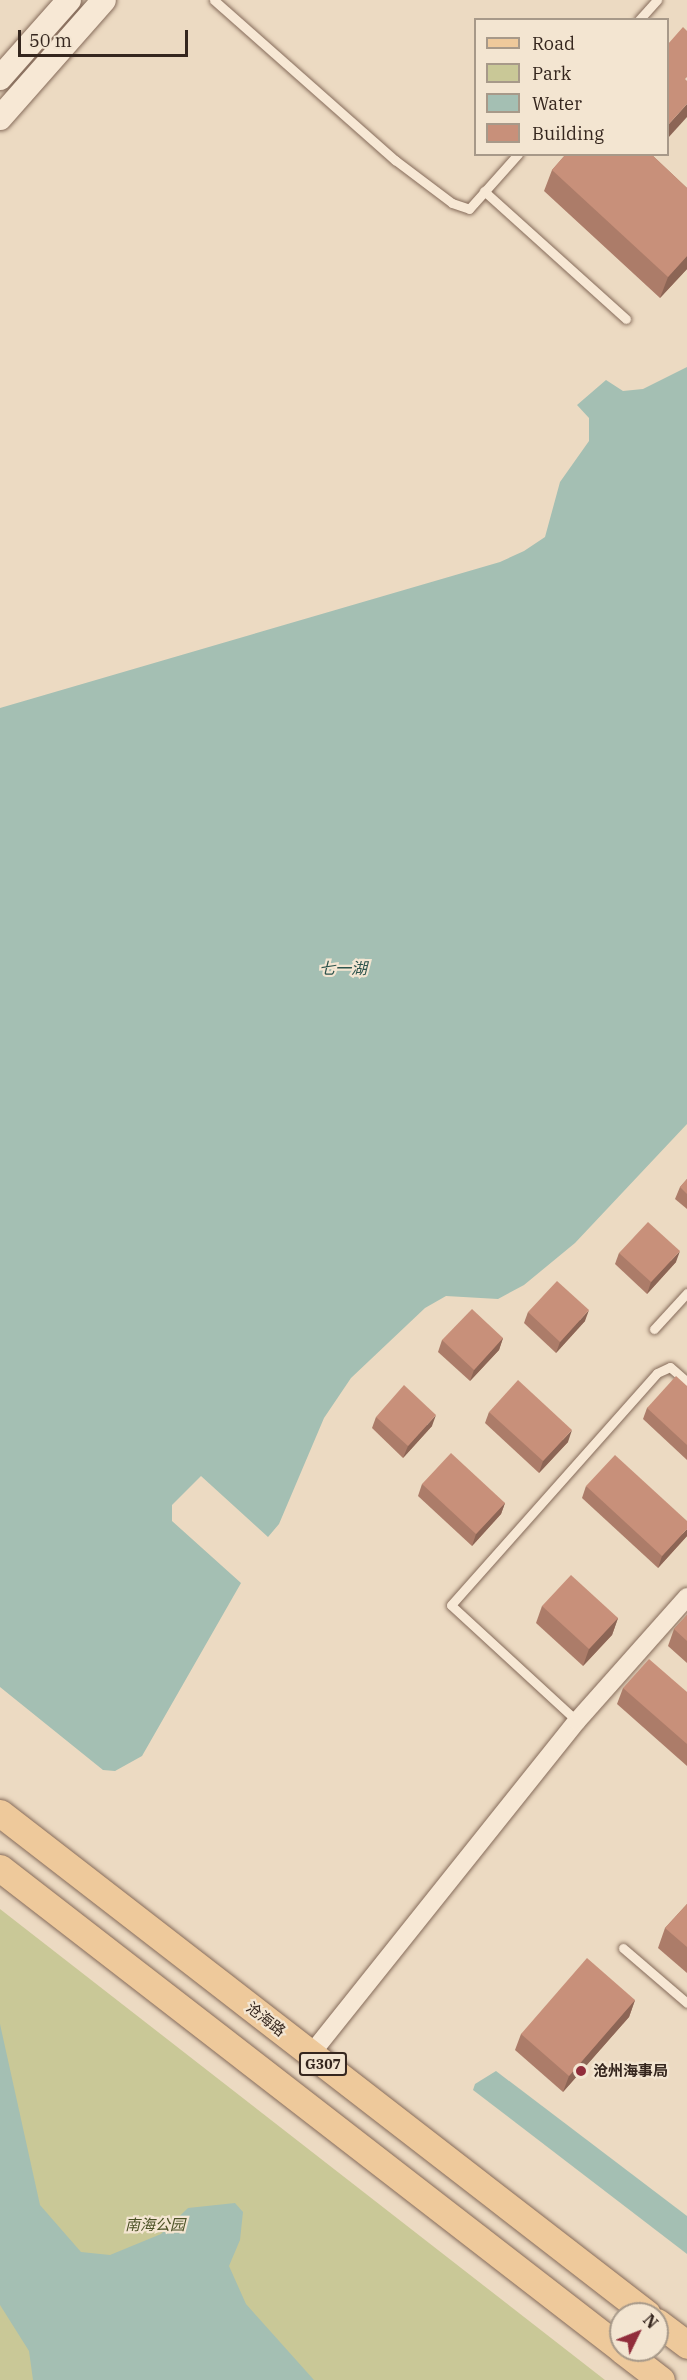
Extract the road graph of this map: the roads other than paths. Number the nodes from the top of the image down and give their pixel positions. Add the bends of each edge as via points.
1 (69, 0) edge
2 (104, 0) edge
3 (214, 0) edge
4 (657, 0) edge
5 (641, 18) edge
6 (0, 78) edge
7 (0, 117) edge
8 (516, 156) edge
9 (484, 191) junction
10 (626, 319) dead end
11 (687, 1293) edge
12 (654, 1329) dead end
13 (687, 1382) edge
14 (687, 1597) edge
15 (577, 1721) junction
16 (0, 1813) edge
17 (0, 1868) edge
18 (623, 1948) dead end
19 (687, 2003) edge
20 (311, 2054) junction
21 (631, 2302) edge
22 (669, 2331) edge
23 (609, 2339) edge
24 (687, 2345) edge
25 (638, 2362) edge
26 (661, 2380) edge

1 - 6 main road
2 - 7 main road
3 - 9 lane via 423,183 452,203 469,209
4 - 5 lane
8 - 9 lane
9 - 10 lane
11 - 12 lane
13 - 15 lane via 670,1367 657,1373 451,1605
14 - 15 street
15 - 20 street
16 - 20 main road, 沧海路 / G307
17 - 23 main road, G307
18 - 19 lane
20 - 21 main road, 沧海路 / G307
22 - 24 main road
25 - 26 main road, G307

